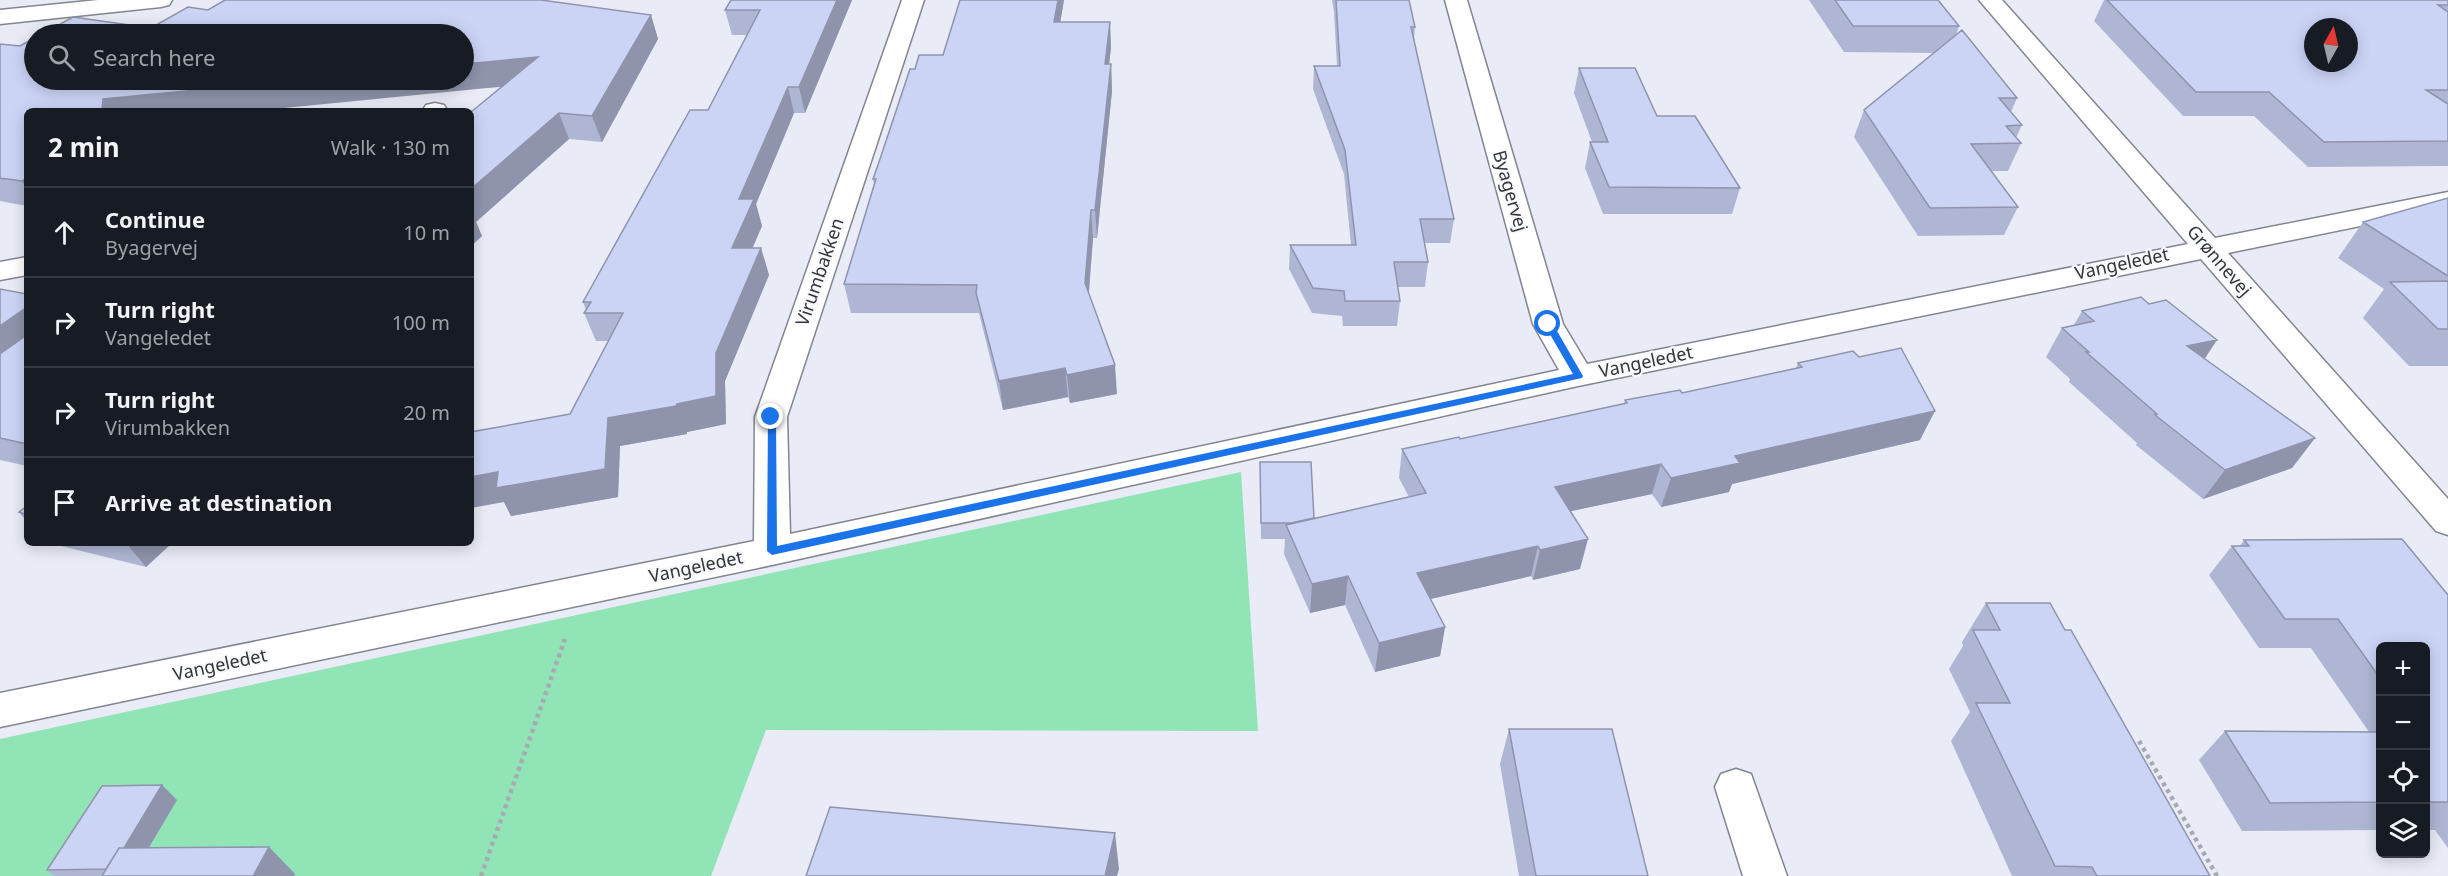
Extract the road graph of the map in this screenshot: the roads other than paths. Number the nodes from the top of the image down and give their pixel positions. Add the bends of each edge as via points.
1 (161, 0) edge
2 (913, 0) edge
3 (1456, 0) edge
4 (1990, 0) edge
5 (0, 17) edge
6 (2448, 200) edge
7 (2207, 247) junction
8 (24, 266) edge
9 (0, 270) edge
10 (1578, 376) junction
11 (2448, 522) edge
12 (772, 551) junction
13 (0, 710) edge
14 (1736, 786) dead end
15 (1765, 876) edge

1 - 5 street
2 - 12 street, Virumbakken via 771,417
3 - 10 street, Byagervej via 1548,324
4 - 7 street, Grønnevej
6 - 7 street, Vangeledet
7 - 10 street, Vangeledet
7 - 11 street, Grønnevej
8 - 9 street
10 - 12 street, Vangeledet
12 - 13 street, Vangeledet
14 - 15 street

